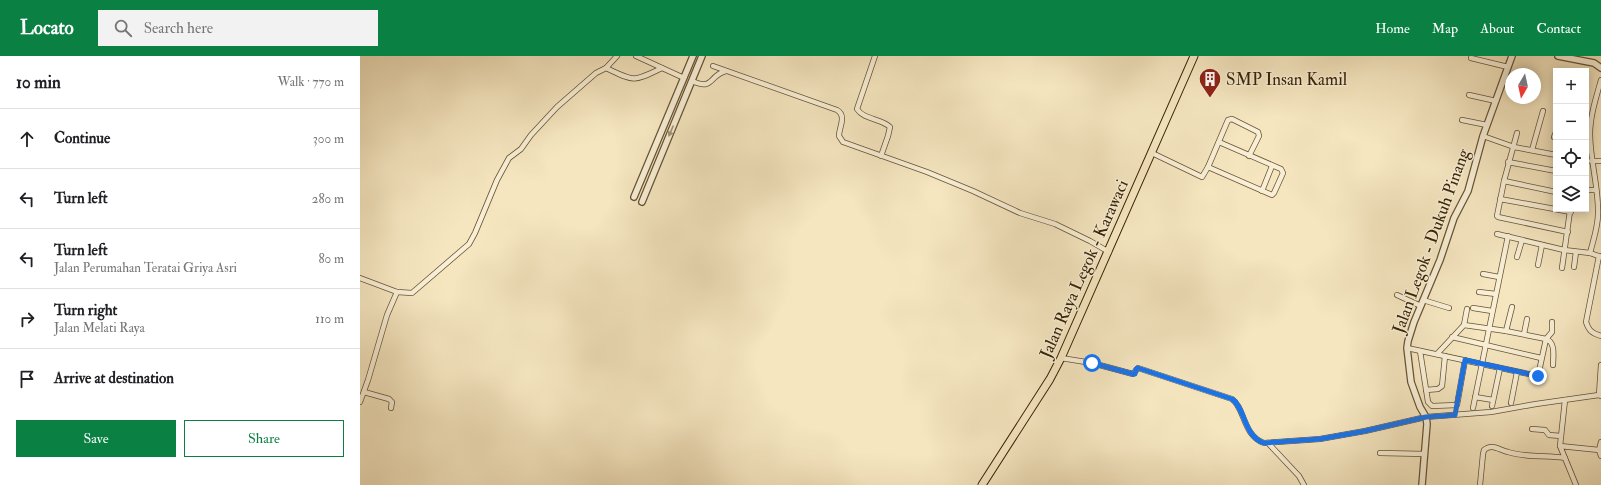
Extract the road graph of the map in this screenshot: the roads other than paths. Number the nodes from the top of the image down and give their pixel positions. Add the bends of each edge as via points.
1 (617, 56) edge
2 (636, 56) edge
3 (693, 56) edge
4 (702, 56) edge
5 (875, 56) edge
6 (1194, 56) edge
7 (1512, 56) edge
8 (1558, 56) edge
9 (1471, 58) dead end
10 (713, 66) dead end
11 (1508, 67) junction
12 (606, 68) junction
13 (662, 68) junction
14 (1601, 68) edge
15 (726, 71) junction
16 (684, 78) junction
17 (1601, 80) edge
18 (692, 81) junction
19 (1469, 95) dead end
20 (1496, 100) junction
21 (671, 109) junction
22 (1543, 111) dead end
23 (679, 112) junction
24 (1462, 120) dead end
25 (1487, 125) junction
26 (1517, 133) dead end
27 (1483, 136) junction
28 (1218, 142) junction
29 (1514, 147) junction
30 (1532, 150) junction
31 (1152, 153) junction
32 (1553, 154) edge
33 (881, 156) junction
34 (1249, 156) junction
35 (1591, 161) junction
36 (1601, 161) edge
37 (1508, 162) junction
38 (1272, 166) junction
39 (1208, 167) junction
40 (1553, 170) edge
41 (1504, 181) junction
42 (1589, 190) edge
43 (1596, 190) junction
44 (1262, 191) junction
45 (1553, 191) edge
46 (634, 197) dead end
47 (1500, 199) junction
48 (642, 202) dead end
49 (1553, 208) edge
50 (1570, 212) edge
51 (1568, 232) junction
52 (1496, 234) dead end
53 (1508, 236) junction
54 (1522, 240) junction
55 (1542, 245) junction
56 (1564, 250) junction
57 (1109, 252) junction
58 (1576, 252) junction
59 (1590, 253) junction
60 (1600, 256) edge
61 (1517, 257) dead end
62 (1538, 265) dead end
63 (1574, 267) dead end
64 (1562, 268) dead end
65 (1483, 274) dead end
66 (1500, 277) junction
67 (360, 278) edge
68 (397, 292) junction
69 (1479, 292) dead end
70 (1496, 294) junction
71 (1397, 295) dead end
72 (1423, 300) junction
73 (1421, 306) junction
74 (1512, 307) dead end
75 (1449, 308) dead end
76 (1473, 308) dead end
77 (1467, 309) dead end
78 (1492, 311) junction
79 (1527, 319) dead end
80 (1552, 322) dead end
81 (1464, 324) junction
82 (1489, 328) junction
83 (1506, 331) junction
84 (1524, 334) junction
85 (1601, 336) edge
86 (1452, 337) junction
87 (1546, 339) junction
88 (1485, 345) junction
89 (1407, 348) junction
90 (1420, 351) junction
91 (1437, 354) junction
92 (1445, 356) junction
93 (1062, 358) junction
94 (1541, 358) junction
95 (1465, 360) junction
96 (1482, 364) junction
97 (1553, 365) dead end
98 (1601, 365) edge
99 (1500, 368) junction
100 (1518, 372) junction
101 (1426, 390) junction
102 (364, 392) junction
103 (1600, 396) edge
104 (1475, 397) junction
105 (1565, 400) junction
106 (360, 402) edge
107 (1511, 402) dead end
108 (1456, 405) junction
109 (391, 408) dead end
110 (1473, 408) dead end
111 (1455, 415) junction
112 (1426, 417) junction
113 (1532, 429) dead end
114 (1561, 436) junction
115 (1601, 442) edge
116 (1268, 443) junction
117 (1560, 446) junction
118 (1599, 450) junction
119 (1380, 453) dead end
120 (1425, 454) junction
121 (1601, 456) edge
122 (1565, 458) junction
123 (982, 485) edge
124 (1304, 485) edge
125 (1422, 485) edge
126 (1480, 485) edge
127 (1576, 485) edge

1 - 12 street
2 - 13 street
3 - 16 street
4 - 18 street
5 - 33 street via 857,109 860,113 890,127
6 - 31 main road, Jalan Raya Legok - Karawaci
7 - 11 street, Jalan Legok - Dukuh Pinang
8 - 14 street via 1594,63
9 - 11 street
10 - 15 street
11 - 20 street, Jalan Legok - Dukuh Pinang
12 - 13 street via 631,80
12 - 68 street via 596,73 557,107 521,149 509,158 469,244 412,293
13 - 16 street
15 - 18 street via 720,72 710,83 701,85
15 - 33 street via 841,112 840,140
16 - 21 street
17 - 35 street via 1593,108 1590,133
18 - 23 street
19 - 20 street
20 - 25 street, Jalan Legok - Dukuh Pinang
21 - 23 street
21 - 46 street
22 - 30 street
23 -> 48 street
24 - 25 street
25 - 27 street, Jalan Legok - Dukuh Pinang
26 - 29 street
27 - 29 street
27 - 72 street, Jalan Legok - Dukuh Pinang via 1468,190 1454,218
28 - 34 street
28 - 34 street via 1228,120 1232,120 1258,132
28 - 39 street
29 - 30 street
29 - 37 street
30 - 32 street
31 - 39 street via 1200,177 1204,176
31 - 57 main road, Jalan Raya Legok - Karawaci
33 - 57 street via 941,178 1020,213 1055,224
34 - 38 street
35 - 36 street
35 - 43 street
37 - 40 street
37 - 41 street
38 - 44 street
38 - 44 street via 1283,172 1274,193
39 - 44 street
41 - 45 street
41 - 47 street
42 - 43 street
43 - 59 street via 1598,216
47 - 49 street
47 - 51 street via 1498,217
50 - 51 street
51 - 56 street
52 - 53 street
53 - 54 street
53 - 66 street
54 - 55 street
54 - 61 street
55 - 56 street
55 - 62 street
56 - 58 street
56 - 64 street
57 - 93 main road, Jalan Raya Legok - Karawaci
58 - 59 street
58 - 63 street
59 - 60 street
60 - 85 street via 1586,322 1589,330
65 - 66 street
66 - 70 street
67 - 68 street
68 - 102 street via 387,315
69 - 70 street
70 - 78 street
71 - 73 street
72 - 73 street, Jalan Legok - Dukuh Pinang
72 - 75 street
73 - 89 street, Jalan Legok - Dukuh Pinang via 1410,332
74 - 83 street
76 - 78 street
77 - 81 street
78 - 82 street
79 - 84 street
80 - 87 street via 1552,332
81 - 82 street
81 - 86 street
82 - 83 street
82 - 88 street
83 - 84 street
84 - 87 street
86 - 88 street
86 - 91 street
87 - 94 street
87 - 97 street via 1552,344
88 - 94 street
88 - 96 street
89 - 90 street
89 - 112 street, Jalan Legok - Dukuh Pinang via 1414,390
90 - 91 street
90 - 101 street
91 - 92 street
92 - 95 street
92 - 101 street via 1442,386
93 - 116 street via 1133,374 1138,368 1232,399 1238,405 1246,426 1262,442
93 - 123 main road, Jalan Raya Legok - Karawaci
94 - 100 street via 1538,376
95 - 96 street
95 - 108 street
96 - 99 street
96 - 104 street
98 - 103 street
99 - 100 street
99 - 104 street via 1492,403
100 - 107 street
101 - 108 street via 1431,405
102 - 106 street
102 - 109 street via 389,399 392,402
103 - 105 street
104 - 110 street
105 - 111 street
105 - 114 street
108 - 111 street
111 - 112 street
112 - 116 street via 1320,439
112 - 120 street, Jalan Legok - Dukuh Pinang
113 - 114 street via 1545,430 1550,435
114 - 117 street
115 - 118 street
116 - 124 street via 1299,476
117 - 118 street
117 - 122 street
118 - 121 street
119 - 120 street
120 - 125 street, Jalan Legok - Dukuh Pinang
122 - 126 street via 1511,453 1488,447 1483,454
122 - 127 street

